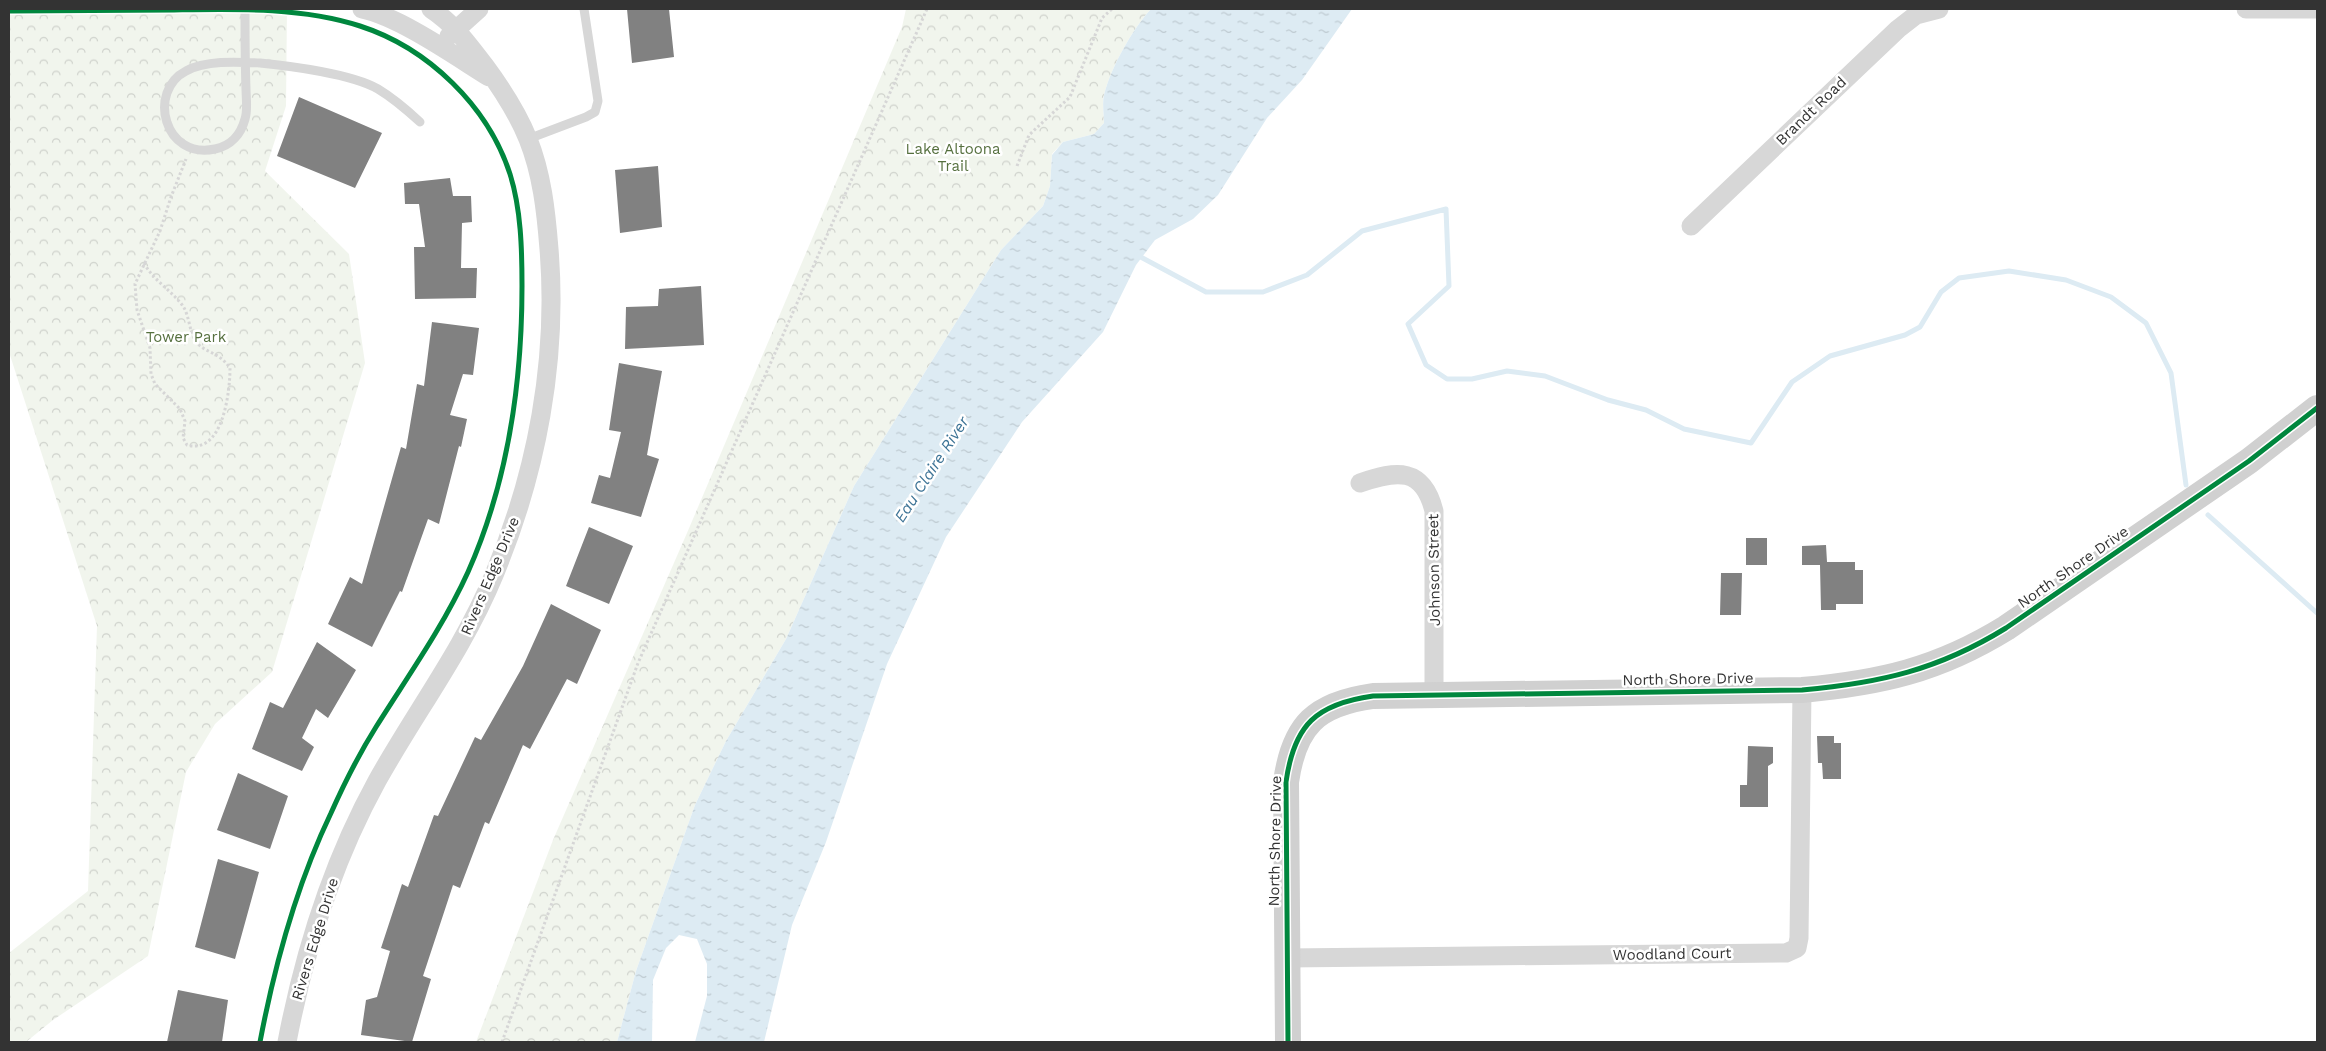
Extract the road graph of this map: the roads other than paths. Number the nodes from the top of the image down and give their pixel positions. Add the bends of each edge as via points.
1 (245, 9) edge
2 (362, 9) edge
3 (431, 9) edge
4 (479, 9) edge
5 (584, 9) edge
6 (1939, 9) edge
7 (2246, 9) edge
8 (2317, 9) edge
9 (456, 28) junction
10 (439, 46) junction
11 (246, 62) junction
12 (498, 84) junction
13 (420, 122) dead end
14 (528, 139) junction
15 (1691, 226) dead end
16 (2317, 408) edge
17 (1360, 483) dead end
18 (1802, 690) junction
19 (1434, 694) junction
20 (1287, 958) junction
21 (287, 1042) edge
22 (1288, 1042) edge

1 - 11 lane
2 - 10 street, Rivers Edge Drive via 386,17
3 - 9 street, Rivers Edge Drive
4 - 9 street
5 - 14 lane via 598,101 594,112
6 - 15 street, Brandt Road via 1916,15 1898,29
7 - 8 street
9 - 10 street
9 - 12 street, Rivers Edge Drive
10 - 12 street, Rivers Edge Drive
11 - 11 lane via 246,117 231,143 204,152 178,142 165,114 166,98 172,83 184,72 198,66
11 - 13 lane via 315,70 378,88
12 - 14 street, Rivers Edge Drive
14 - 21 street, Rivers Edge Drive via 544,194 551,313 544,396 526,484 511,532 476,615 457,652 386,766 356,824 314,933
16 - 18 street, North Shore Drive via 2249,461 1977,646 1926,668 1894,677
17 - 19 street, Johnson Street via 1384,475 1407,475 1416,478 1432,500
18 - 19 street, North Shore Drive
18 - 20 street, Woodland Court via 1799,938 1796,948 1786,953
19 - 20 street, North Shore Drive via 1373,696 1336,703 1322,710 1300,735 1286,782
20 - 22 street, North Shore Drive

